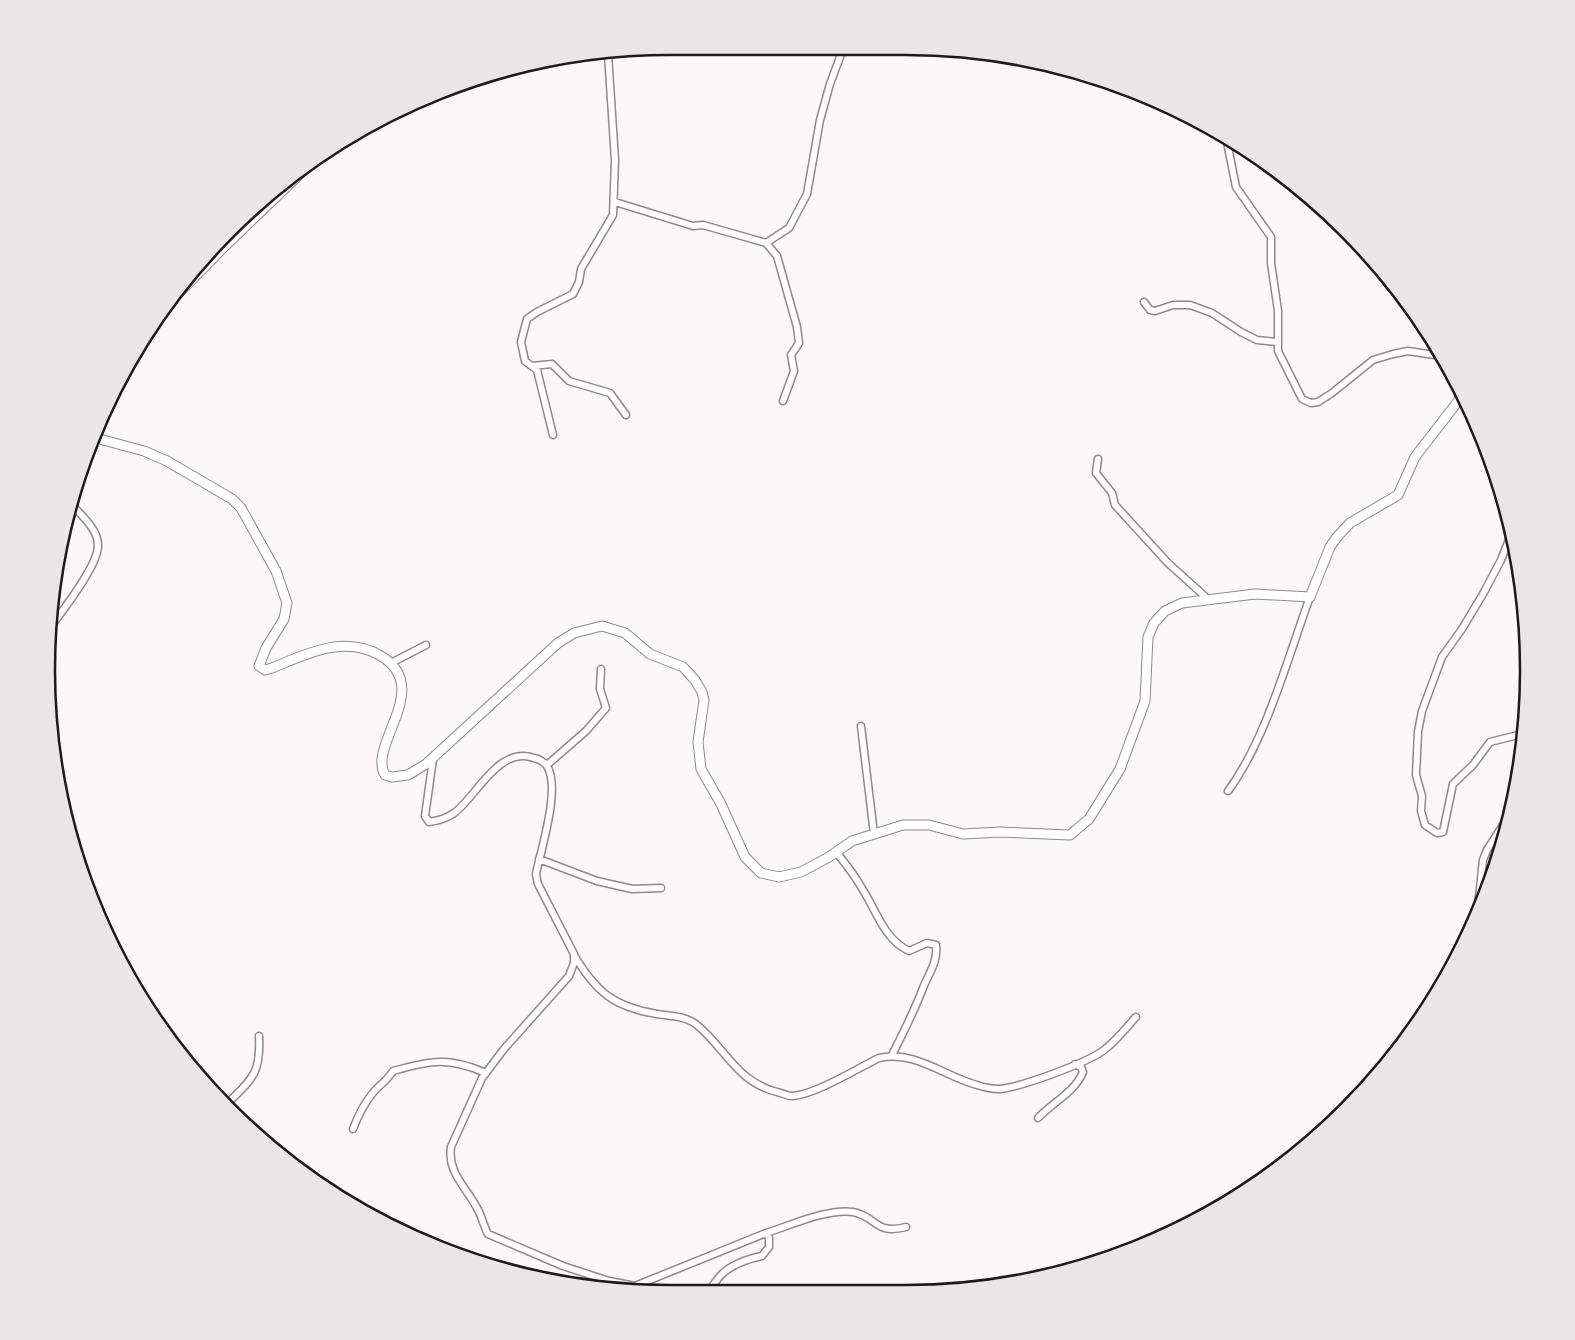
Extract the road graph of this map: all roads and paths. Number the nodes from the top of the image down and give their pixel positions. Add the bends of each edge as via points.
1 (841, 55) edge
2 (608, 58) edge
3 (1228, 147) edge
4 (615, 202) junction
5 (258, 215) edge
6 (766, 243) junction
7 (226, 245) edge
8 (1144, 302) dead end
9 (1277, 342) junction
10 (1433, 355) edge
11 (532, 366) junction
12 (782, 401) dead end
13 (1458, 401) edge
14 (626, 415) dead end
15 (554, 435) dead end
16 (101, 439) edge
17 (1098, 459) dead end
18 (77, 509) edge
19 (1507, 545) edge
20 (1310, 597) junction
21 (1209, 600) junction
22 (57, 617) edge
23 (426, 645) dead end
24 (391, 663) junction
25 (601, 670) dead end
26 (861, 726) dead end
27 (1516, 735) edge
28 (432, 759) junction
29 (547, 765) junction
30 (1228, 791) dead end
31 (1498, 832) edge
32 (874, 834) junction
33 (836, 852) junction
34 (539, 859) junction
35 (1480, 886) edge
36 (661, 888) dead end
37 (574, 954) junction
38 (1136, 1017) dead end
39 (259, 1036) dead end
40 (892, 1055) junction
41 (1075, 1064) junction
42 (486, 1073) junction
43 (230, 1100) edge
44 (1038, 1118) dead end
45 (353, 1128) dead end
46 (906, 1227) dead end
47 (766, 1233) junction
48 (617, 1283) edge
49 (639, 1284) edge
50 (714, 1285) edge

1 - 6 street via 820,120 807,194 789,228
2 - 4 street
3 - 9 street via 1236,187 1272,237
4 - 6 street via 693,226
4 - 11 street via 613,215 581,268 573,294 527,319 521,342 522,356
5 - 7 street
6 - 12 street via 777,256 799,343 791,355 794,372
8 - 9 street via 1155,311 1184,304 1202,308 1257,340
9 - 10 street via 1285,368 1302,399 1311,403 1332,393 1373,360 1408,351
11 - 14 street via 552,364 569,381 610,394
11 - 15 street via 537,370
13 - 20 street via 1415,457 1398,495 1350,523 1337,537
16 - 24 street via 167,461 242,508 276,571 287,603 284,619 261,656 259,666 265,670 315,650 339,646 368,649
17 - 21 street via 1096,473 1112,493 1115,505 1168,563
18 - 22 street via 95,536 97,558
19 - 27 street via 1483,594 1442,657 1422,712 1416,775 1425,825 1438,833 1443,832 1453,784 1490,742
20 - 21 street via 1255,594
20 - 30 street via 1255,744
21 - 32 street via 1176,604 1165,611 1151,628 1146,655 1146,694 1141,713 1113,782 1078,830 1070,835 1054,836 1000,832 963,834 913,824
23 - 24 street
24 - 28 street via 399,675 401,689 397,714 383,752 383,772 392,777 408,775
25 - 29 street via 600,689 606,708 586,731
26 - 32 street
28 - 29 street via 425,816 429,822 455,813 483,779 506,762 529,756
28 - 33 street via 564,639 581,630 602,626 613,628 626,634 650,654 683,667 700,687 704,700 698,742 700,769 721,804 745,857 755,870 769,877 789,875 808,869
29 - 34 street via 552,794
31 - 35 street via 1486,850
32 - 33 street via 852,841
33 - 40 street via 899,946 909,951 927,943 936,945 937,955 929,976
34 - 36 street via 597,881 632,889
34 - 37 street via 538,884
37 - 40 street via 587,976 618,1004 684,1018 696,1025 740,1074 762,1088 792,1096 810,1092 879,1058
37 - 42 street via 569,976
38 - 41 street via 1102,1052
39 - 43 street via 256,1072
40 - 41 street via 910,1057 976,1085 998,1089
41 - 44 street via 1083,1072 1078,1084
42 - 45 street via 449,1061 425,1062 393,1071 361,1110
42 - 48 street via 451,1147 450,1158 453,1171 479,1210 488,1234 562,1266
46 - 47 street via 886,1230 851,1212 820,1216
47 - 49 street
47 - 50 street via 769,1247 762,1256 745,1259

